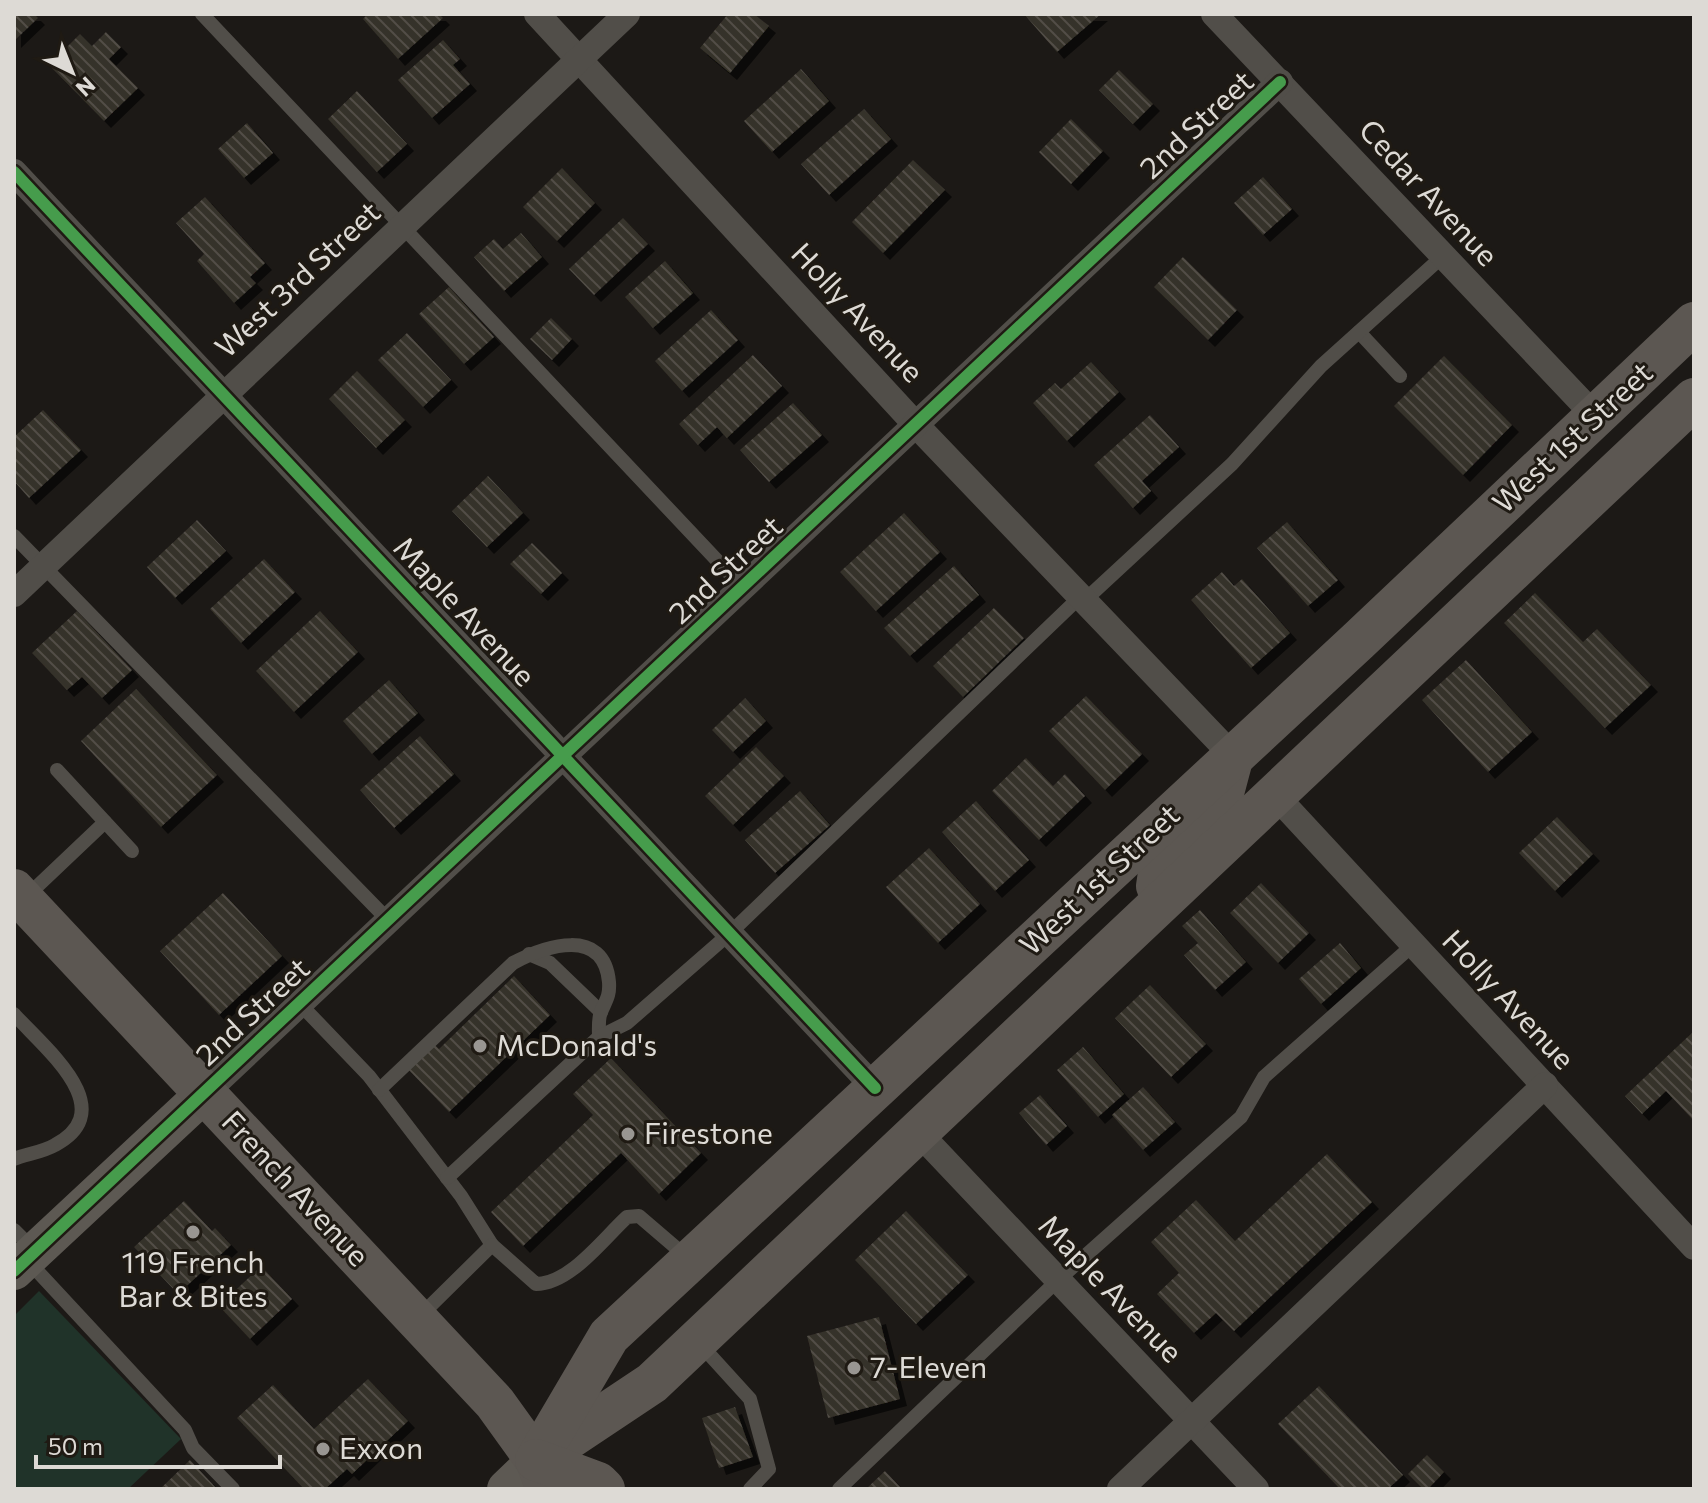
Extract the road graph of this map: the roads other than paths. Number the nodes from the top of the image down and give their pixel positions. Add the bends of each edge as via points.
1 (202, 14) edge
2 (537, 14) edge
3 (627, 14) edge
4 (1214, 14) edge
5 (579, 58) junction
6 (1280, 82) junction
7 (14, 172) edge
8 (401, 227) junction
9 (1443, 256) junction
10 (1694, 323) edge
11 (1359, 332) junction
12 (1400, 376) dead end
13 (224, 395) junction
14 (1694, 399) edge
15 (1596, 417) junction
16 (917, 426) junction
17 (14, 536) edge
18 (43, 567) junction
19 (744, 589) junction
20 (14, 594) edge
21 (1083, 598) junction
22 (1358, 641) junction
23 (565, 756) junction
24 (1233, 756) junction
25 (57, 770) dead end
26 (1276, 796) junction
27 (105, 822) junction
28 (132, 851) dead end
29 (18, 895) edge
30 (1154, 911) junction
31 (389, 921) junction
32 (729, 934) junction
33 (1413, 945) junction
34 (529, 954) junction
35 (300, 1004) junction
36 (601, 1012) junction
37 (14, 1014) edge
38 (599, 1037) junction
39 (1545, 1085) junction
40 (875, 1088) junction
41 (379, 1090) junction
42 (205, 1093) junction
43 (919, 1133) junction
44 (14, 1159) edge
45 (447, 1178) junction
46 (492, 1245) junction
47 (1694, 1247) edge
48 (22, 1252) edge
49 (691, 1261) junction
50 (1057, 1281) junction
51 (417, 1319) junction
52 (697, 1341) junction
53 (1192, 1422) junction
54 (541, 1475) edge
55 (233, 1489) edge
56 (506, 1489) edge
57 (604, 1489) edge
58 (750, 1489) edge
59 (839, 1489) edge
60 (1120, 1489) edge
61 (1256, 1489) edge

1 - 8 lane
2 - 5 street, Holly Avenue
3 - 5 street, West 3rd Street
4 - 6 street, Cedar Avenue
5 - 8 street, West 3rd Street
5 - 16 street, Holly Avenue
6 - 9 street, Cedar Avenue
6 - 16 street, 2nd Street
7 - 13 street, Maple Avenue
8 - 13 street, West 3rd Street
8 - 19 lane
9 - 11 lane
9 - 15 street, Cedar Avenue
10 - 15 main road, West 1st Street
11 - 12 lane
11 - 21 lane via 1232,464
13 - 18 street, West 3rd Street
13 - 23 street, Maple Avenue
14 - 26 main road, West 1st Street
15 - 22 main road, West 1st Street
16 - 19 street, 2nd Street
16 - 21 street, Holly Avenue
17 - 18 lane
18 - 20 street, West 3rd Street
18 - 31 lane
19 - 23 street, 2nd Street
21 - 24 street, Holly Avenue
21 - 32 lane
22 - 24 main road, West 1st Street
22 - 26 main road via 1342,687 1291,735
23 - 31 street, 2nd Street
23 - 32 street, Maple Avenue
24 - 30 main road via 1219,808 1160,866
24 - 40 main road, West 1st Street
25 - 27 lane
26 - 30 main road, West 1st Street
26 - 33 street, Holly Avenue
27 - 28 lane
27 - 29 lane
29 - 42 main road, French Avenue
30 - 43 main road, West 1st Street
31 - 35 street, 2nd Street
32 - 38 lane via 627,1023
32 - 40 street, Maple Avenue
33 - 39 street, Holly Avenue
33 - 50 lane via 1264,1077 1241,1117
34 - 36 lane via 550,963
34 - 36 lane via 583,945 599,959 609,979 609,1002
34 - 41 lane via 513,963
35 - 41 lane
35 - 42 street, 2nd Street
36 - 38 lane
37 - 44 lane via 78,1086 83,1104 70,1134 54,1146
38 - 45 lane
39 - 47 street, Holly Avenue
39 - 53 street
40 - 49 main road, West 1st Street
41 - 45 lane
42 - 48 street
42 - 51 main road, French Avenue
43 - 50 street, Maple Avenue
43 - 52 main road, West 1st Street
45 - 46 lane
46 - 49 lane via 536,1284 549,1284 627,1217 639,1216
46 - 51 lane
48 - 55 lane
49 - 54 main road, West 1st Street via 609,1336
50 - 53 street, Maple Avenue
50 - 59 lane
51 - 54 main road, French Avenue via 495,1403
52 - 54 main road, West 1st Street
52 - 58 lane via 750,1399 769,1469
53 - 60 street
53 - 61 street, Maple Avenue
54 - 56 street, West 1st Street
54 - 57 main road via 598,1483

